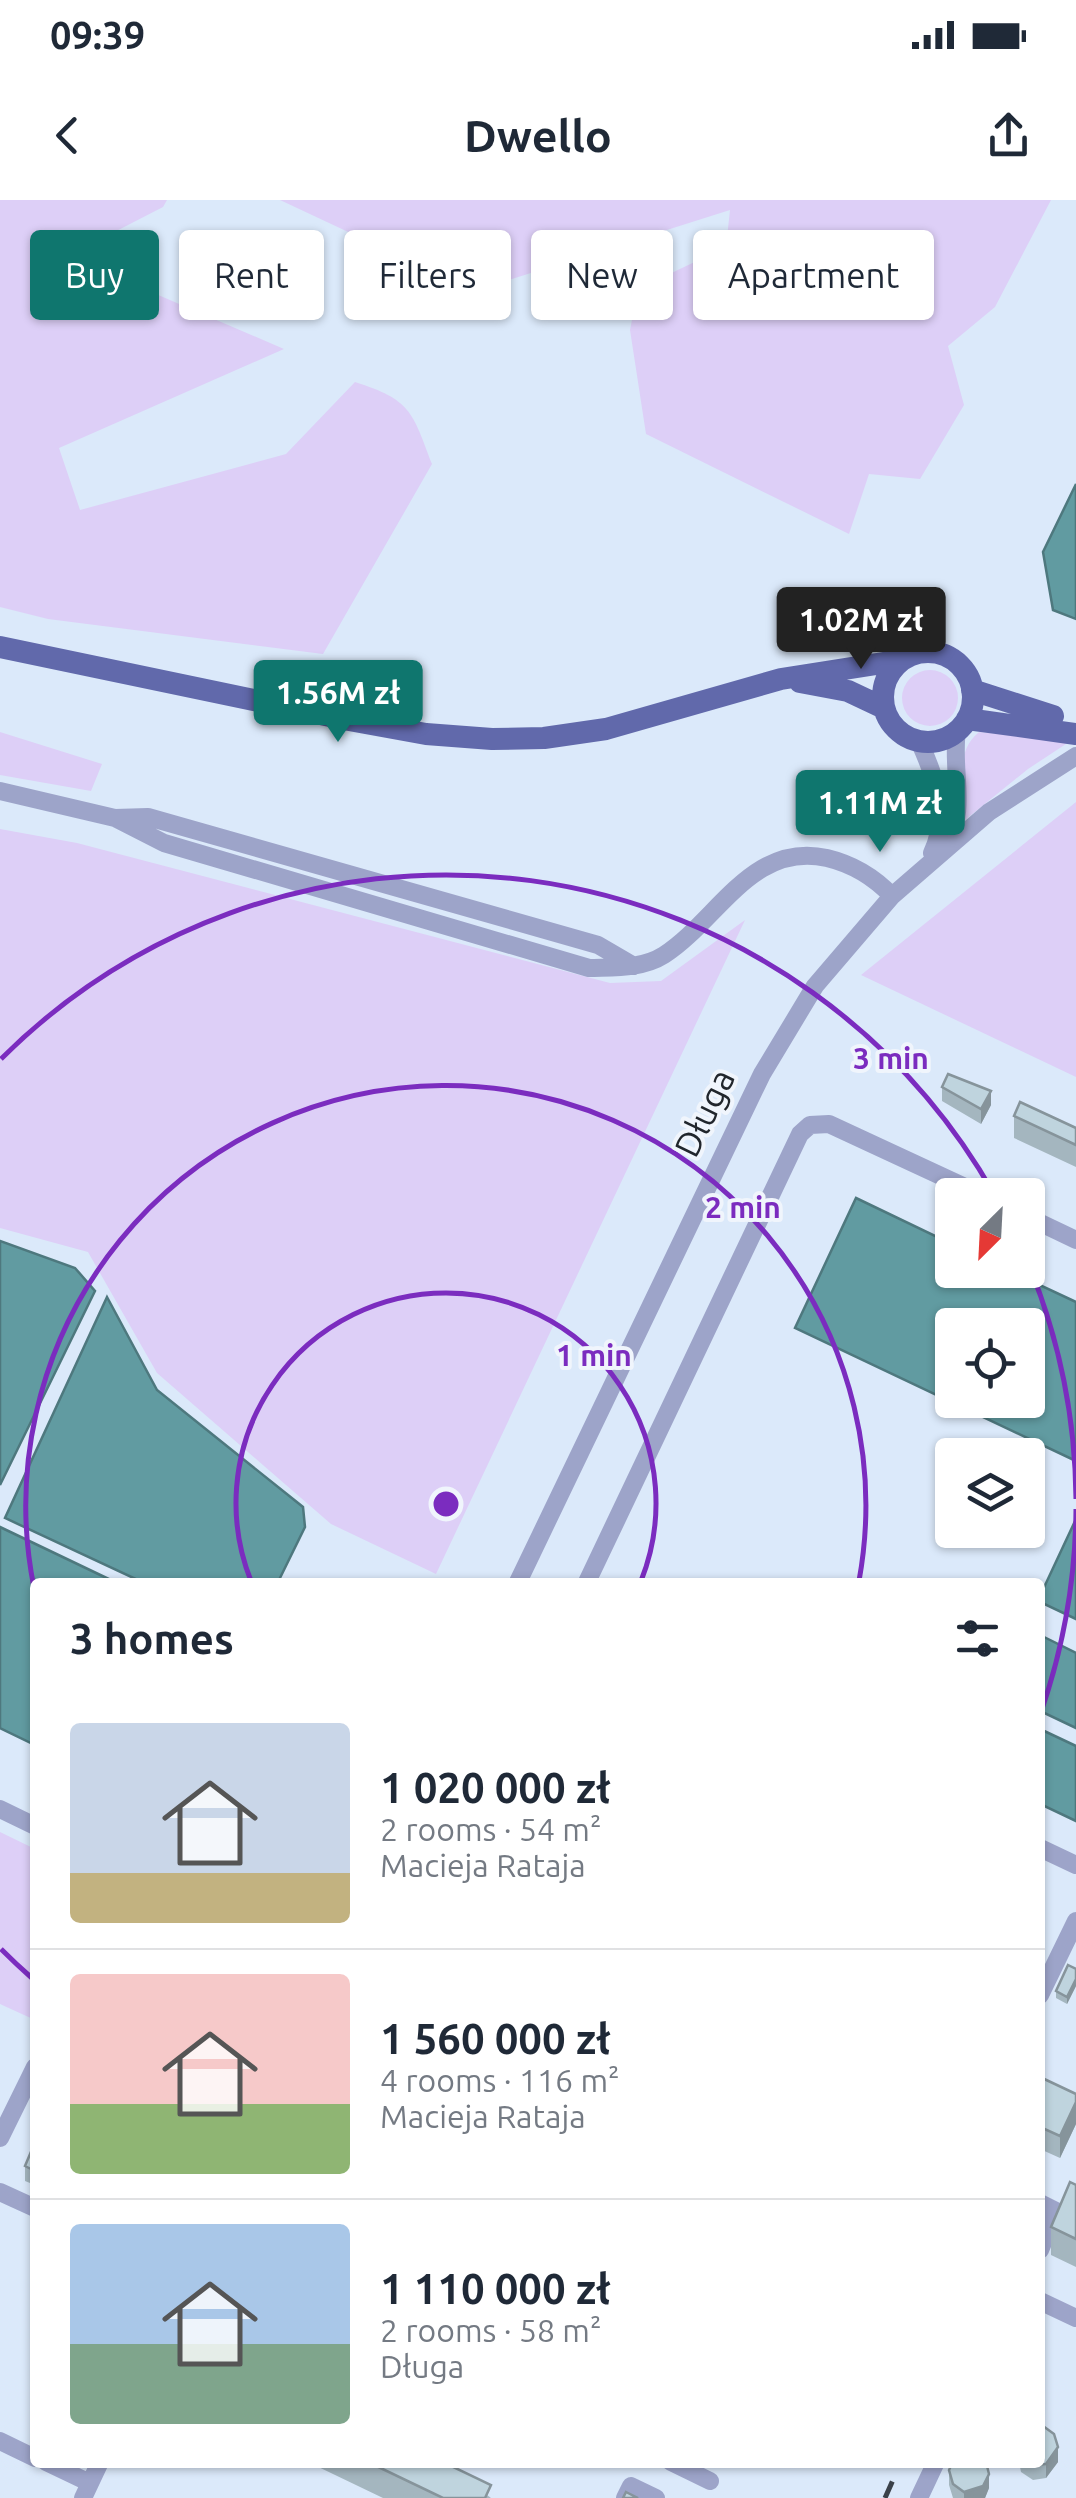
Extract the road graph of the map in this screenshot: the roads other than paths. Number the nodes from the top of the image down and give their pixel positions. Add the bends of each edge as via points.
1 (0, 647) edge
2 (902, 660) junction
3 (782, 679) junction
4 (972, 690) junction
5 (884, 708) junction
6 (1076, 723) edge
7 (962, 725) junction
8 (1076, 734) edge
9 (919, 741) junction
10 (1076, 756) edge
11 (0, 791) edge
12 (925, 867) junction
13 (892, 896) junction
14 (945, 1178) edge
15 (1045, 1225) edge
16 (1076, 1240) edge
17 (520, 1578) edge
18 (589, 1578) edge
19 (0, 1809) edge
20 (30, 1824) edge
21 (1045, 1850) edge
22 (1076, 1865) edge
23 (1076, 1921) edge
24 (1045, 1985) edge
25 (30, 2077) edge
26 (0, 2138) edge
27 (0, 2192) edge
28 (30, 2206) edge
29 (1045, 2206) edge
30 (1045, 2238) edge
31 (1045, 2304) edge
32 (1076, 2318) edge
33 (0, 2441) edge
34 (30, 2456) edge
35 (54, 2468) edge
36 (97, 2468) edge
37 (683, 2468) edge
38 (933, 2468) edge
39 (710, 2481) dead end
40 (86, 2491) edge
41 (626, 2498) edge
42 (656, 2498) edge
43 (919, 2498) edge

1 - 3 main road via 349,720 492,739 606,729
2 - 3 main road
2 - 4 main road via 946,656
2 - 5 main road via 886,681
3 - 5 main road via 848,691
4 - 6 main road
4 - 7 main road
5 - 9 main road via 897,730
7 - 8 main road
7 - 9 main road via 939,740
7 - 12 street, Długa via 955,828
9 - 12 street via 940,812 936,846
10 - 12 street, Długa via 1011,795
11 - 13 street via 116,818 164,843 590,968 634,966 662,956 759,868 783,857 837,860
12 - 13 street, Długa
13 - 17 street, Długa via 814,986 780,1041
14 - 18 street via 829,1124 810,1125 800,1134
15 - 16 street
19 - 20 street
21 - 22 street
23 - 24 street
25 - 26 street
27 - 28 street
29 - 30 street via 1056,2211
31 - 32 street
33 - 34 street
35 - 40 street
36 - 40 street
37 - 39 street
38 - 43 street
41 - 42 street via 631,2486

